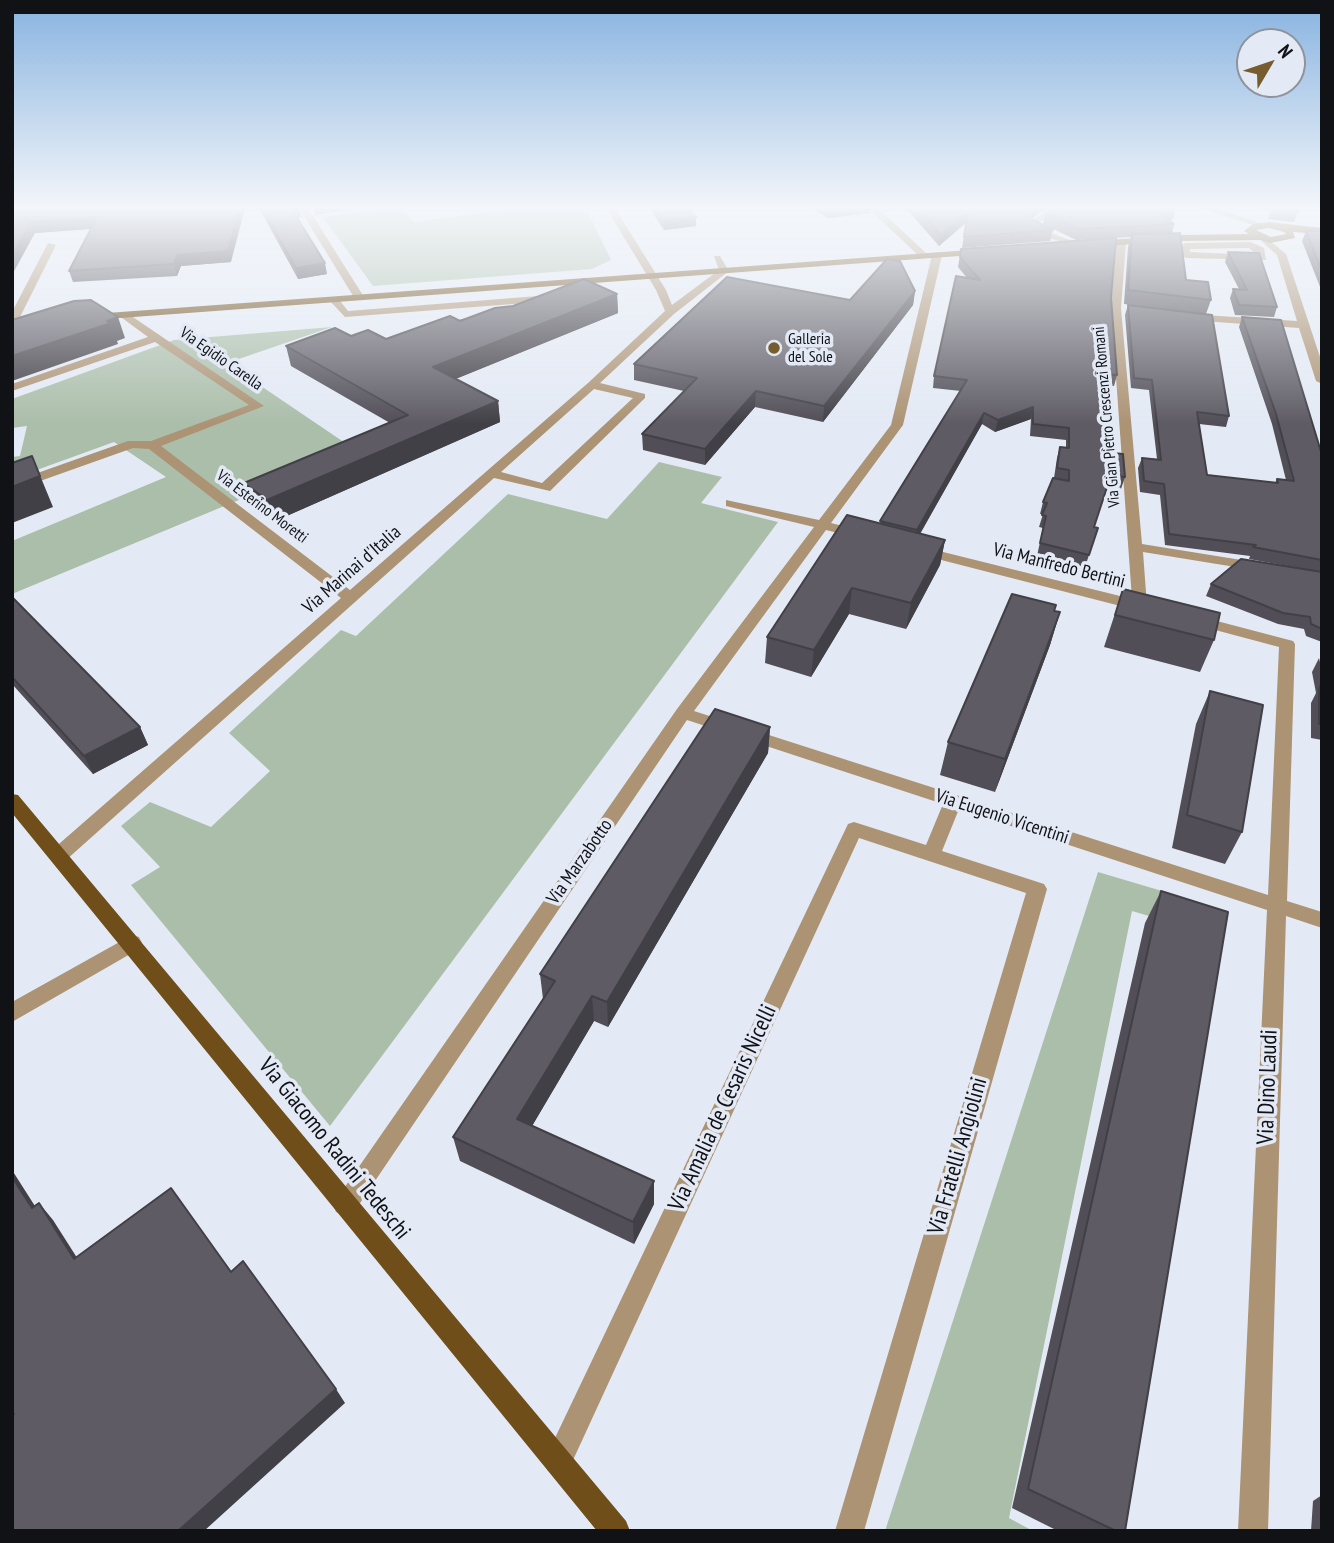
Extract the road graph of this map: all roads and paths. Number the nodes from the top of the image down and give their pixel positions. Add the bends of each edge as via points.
1 (33, 280) edge
2 (348, 280) edge
3 (607, 280) edge
4 (654, 280) edge
5 (712, 280) edge
6 (925, 280) edge
7 (1122, 280) edge
8 (1289, 280) edge
9 (573, 283) junction
10 (359, 298) junction
11 (334, 299) junction
12 (1211, 309) edge
13 (670, 312) junction
14 (123, 315) junction
15 (82, 317) edge
16 (13, 321) edge
17 (27, 321) edge
18 (1304, 325) junction
19 (158, 337) junction
20 (1322, 381) edge
21 (592, 386) junction
22 (12, 388) edge
23 (152, 445) junction
24 (492, 474) junction
25 (12, 487) edge
26 (731, 503) dead end
27 (823, 525) junction
28 (876, 538) edge
29 (902, 545) edge
30 (1135, 547) junction
31 (1282, 570) edge
32 (350, 597) junction
33 (1146, 608) joint
34 (1180, 616) edge
35 (683, 713) junction
36 (12, 800) edge
37 (953, 801) junction
38 (59, 855) junction
39 (931, 855) junction
40 (1275, 904) junction
41 (1322, 920) edge
42 (132, 943) junction
43 (12, 1013) edge
44 (345, 1203) junction
45 (558, 1461) junction
46 (615, 1531) edge
47 (849, 1531) edge
48 (1253, 1531) edge

1 - 16 street
2 - 10 street
3 - 9 main road
4 - 13 street
5 - 13 street, Via Marinai d'Italia
6 - 27 street, Via Marzabotto via 897,425
7 - 30 street, Via Gian Pietro Crescenzi Romani
8 - 18 street
9 - 10 main road
9 - 11 street via 539,299 345,314
10 - 11 main road
11 - 14 main road
12 - 18 street via 1210,315 1179,314
13 - 21 street, Via Marinai d'Italia
14 - 15 main road
14 - 19 street, Via Egidio Carella
16 - 17 main road
18 - 20 street
19 - 22 street, Via Egidio Carella
19 - 23 street, Via Egidio Carella via 258,405
21 - 24 street, Via Marinai d'Italia
21 - 24 street via 641,396 545,488
23 - 25 street, Via Egidio Carella via 132,444
23 - 32 street, Via Esterino Moretti
24 - 32 street, Via Marinai d'Italia
26 - 27 street
27 - 28 street
27 - 35 street, Via Marzabotto
29 - 33 street, Via Manfredo Bertini
30 - 31 street
30 - 33 street, Via Gian Pietro Crescenzi Romani
32 - 38 street, Via Marinai d'Italia
34 - 40 street, Via Dino Laudi via 1287,643
35 - 37 street, Via Eugenio Vicentini
35 - 44 street, Via Marzabotto
36 - 38 main road, Via Giacomo Radini Tedeschi
37 - 39 street
37 - 40 street, Via Eugenio Vicentini
38 - 42 main road, Via Giacomo Radini Tedeschi
39 - 45 street, Via Amalia de Cesaris Nicelli via 854,830
39 - 47 street, Via Fratelli Angiolini via 1037,888
40 - 41 street, Via Eugenio Vicentini
40 - 48 street, Via Dino Laudi
42 - 43 street
42 - 44 main road, Via Giacomo Radini Tedeschi
44 - 45 main road, Via Giacomo Radini Tedeschi
45 - 46 main road, Via Giacomo Radini Tedeschi

